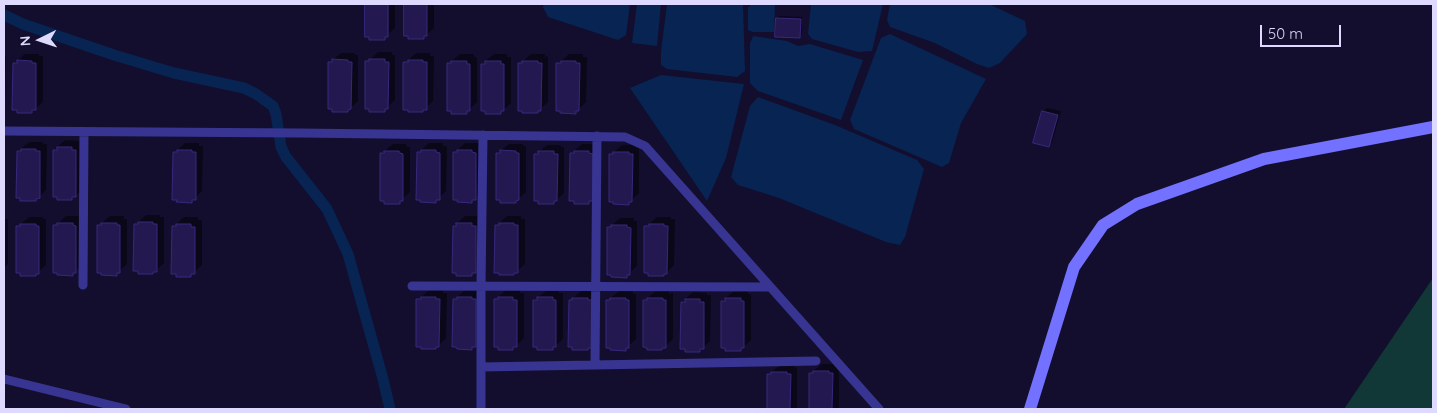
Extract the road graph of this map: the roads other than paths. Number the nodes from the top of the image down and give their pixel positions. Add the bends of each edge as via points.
1 (1433, 127) edge
2 (4, 131) edge
3 (84, 132) junction
4 (483, 135) junction
5 (597, 136) junction
6 (83, 285) dead end
7 (412, 286) dead end
8 (481, 286) junction
9 (595, 286) junction
10 (770, 287) junction
11 (816, 362) dead end
12 (595, 365) junction
13 (481, 367) junction
14 (4, 379) edge
15 (126, 409) edge
16 (481, 409) edge
17 (879, 409) edge
18 (1030, 409) edge

1 - 18 main road via 1264,159 1137,204 1103,225 1074,267
2 - 3 street
3 - 4 street
3 - 6 street
4 - 5 street
4 - 8 street
5 - 9 street
5 - 10 street via 625,136 644,146
7 - 8 street
8 - 9 street
8 - 13 street
9 - 10 street
9 - 12 street
10 - 17 street
11 - 12 street
12 - 13 street
13 - 16 street
14 - 15 street

